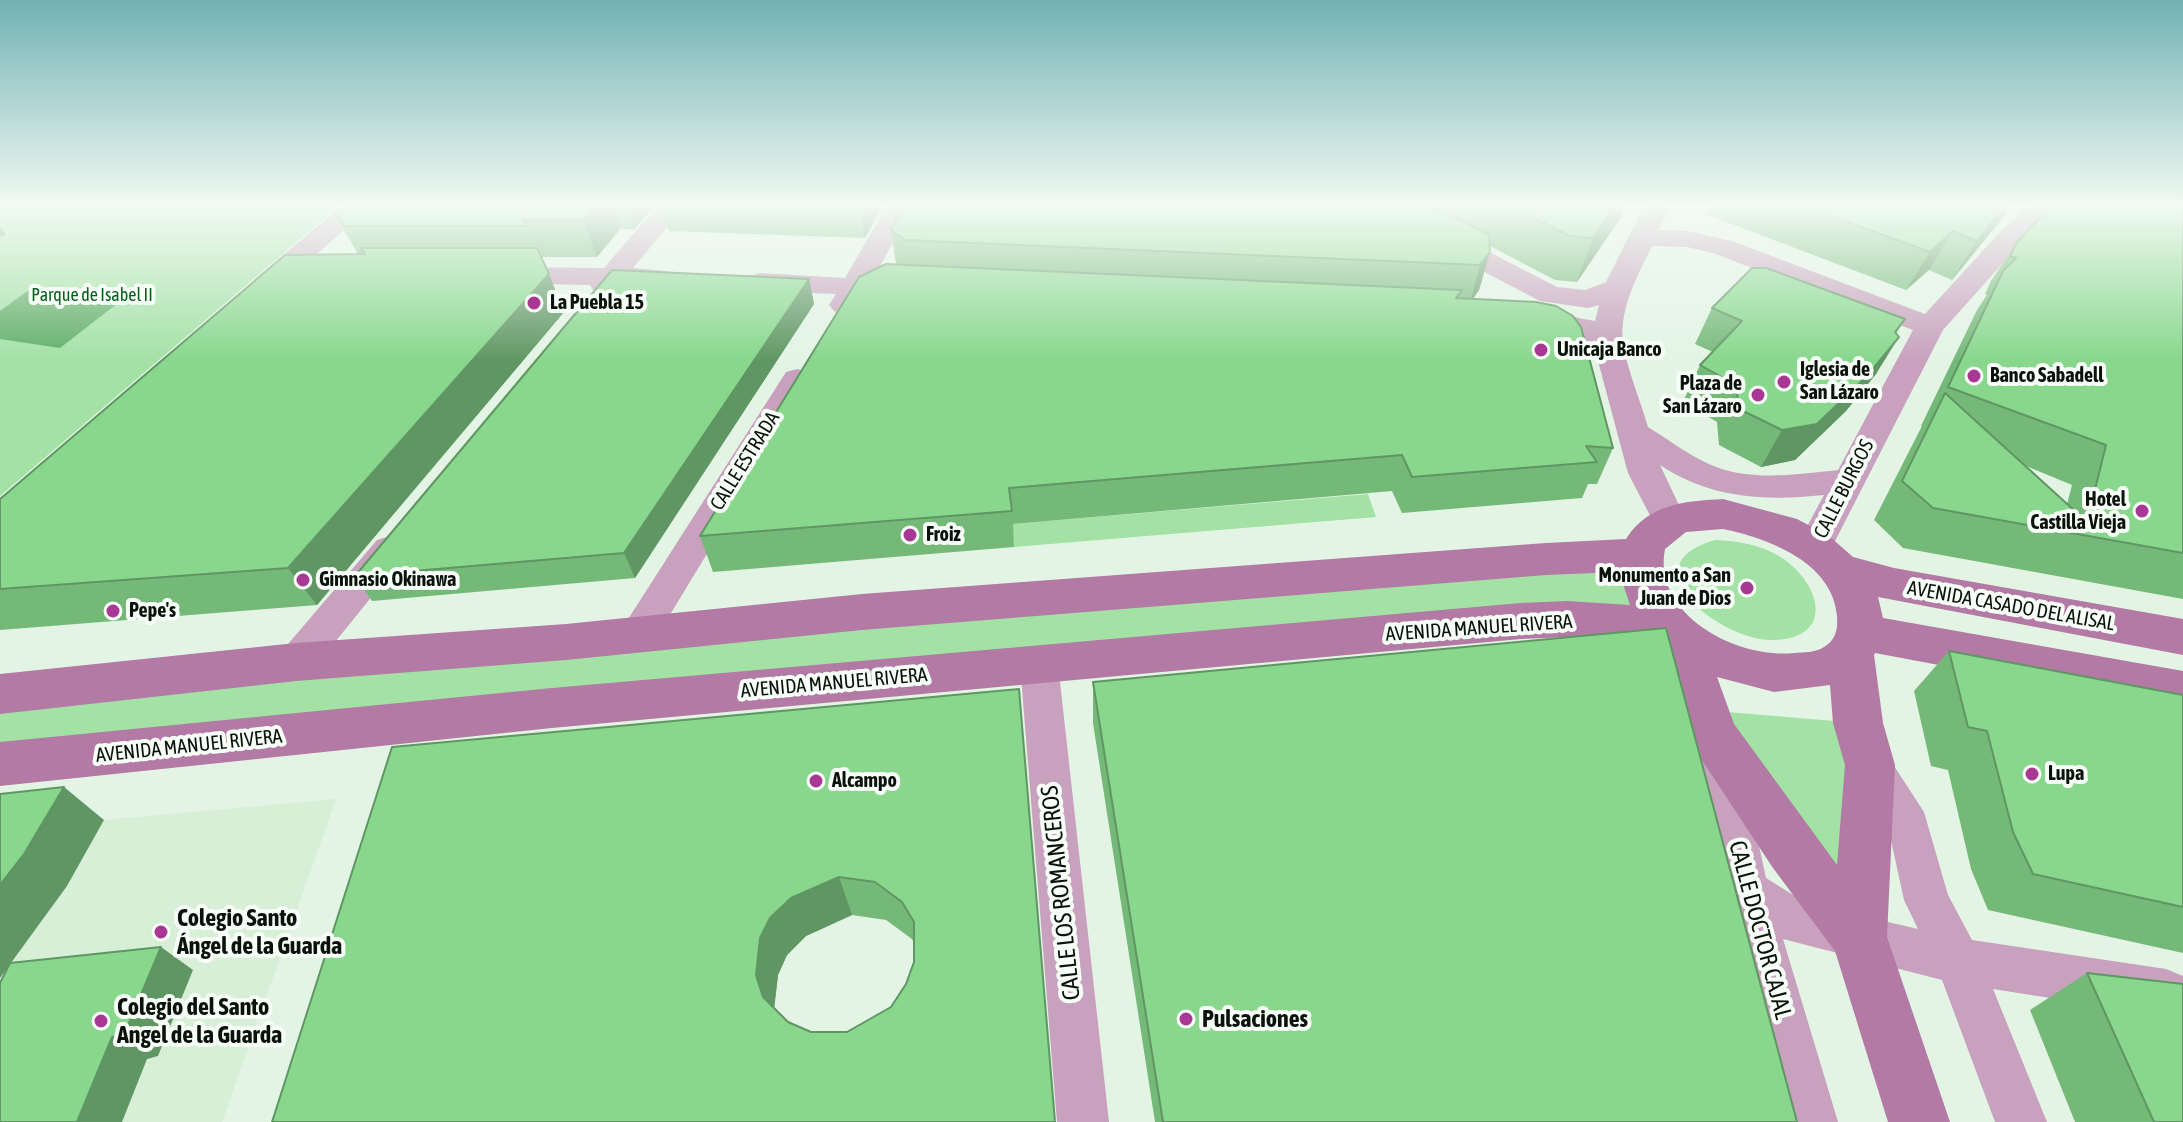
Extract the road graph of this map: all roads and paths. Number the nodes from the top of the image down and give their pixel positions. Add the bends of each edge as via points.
1 (300, 256) edge
2 (628, 256) edge
3 (871, 256) edge
4 (1474, 256) edge
5 (1633, 256) edge
6 (1747, 256) edge
7 (1993, 256) edge
8 (314, 274) edge
9 (613, 274) junction
10 (278, 275) junction
11 (466, 275) edge
12 (689, 278) edge
13 (735, 280) edge
14 (1526, 284) junction
15 (854, 286) junction
16 (1618, 288) junction
17 (922, 290) edge
18 (238, 307) edge
19 (584, 310) edge
20 (1930, 326) junction
21 (1608, 341) junction
22 (1633, 432) junction
23 (1847, 481) junction
24 (1670, 522) junction
25 (405, 530) edge
26 (1640, 555) junction
27 (1827, 559) junction
28 (1675, 630) junction
29 (638, 635) junction
30 (2183, 637) edge
31 (1856, 643) junction
32 (296, 662) junction
33 (1039, 664) junction
34 (2183, 691) edge
35 (0, 694) edge
36 (1714, 736) junction
37 (0, 764) edge
38 (1870, 765) junction
39 (1746, 890) junction
40 (1859, 937) junction
41 (1958, 961) junction
42 (2183, 1026) edge
43 (1083, 1122) edge
44 (1812, 1122) edge
45 (1919, 1122) edge
46 (2021, 1122) edge

1 - 10 street
2 - 9 street
3 - 15 street, CALLE ESTRADA
4 - 14 street
5 - 16 street
6 - 20 street
7 - 20 street, CALLE BURGOS
8 - 10 street
9 - 11 street
9 - 12 street
9 - 19 street
10 - 18 street
13 - 15 street
14 - 16 street via 1567,299 1588,299
14 - 21 street via 1526,303 1503,316 1581,325
15 - 17 street
15 - 29 street, CALLE ESTRADA
16 - 21 street
20 - 23 street, CALLE BURGOS
21 - 22 street
22 - 23 street via 1687,467 1736,484 1769,488
22 - 24 street via 1645,473
23 - 27 street, CALLE BURGOS
24 - 26 main road via 1650,536
24 - 27 main road via 1694,515 1754,519 1785,531
25 - 32 street
26 - 28 main road via 1640,577 1649,601
26 - 29 main road via 894,610
27 - 30 main road, AVENIDA CASADO DEL ALISAL via 1894,585
27 - 31 main road via 1855,591 1863,612
28 - 31 main road via 1708,653 1773,673 1830,667
28 - 33 main road, AVENIDA MANUEL RIVERA via 1567,619 1521,621
28 - 36 main road, CALLE DOCTOR CAJAL
29 - 32 main road
31 - 34 main road
31 - 38 main road via 1858,723
32 - 35 main road
33 - 37 main road, AVENIDA MANUEL RIVERA via 398,743
33 - 43 street, CALLE LOS ROMANCEROS
36 - 39 street, CALLE DOCTOR CAJAL
36 - 40 main road, CALLE DOCTOR CAJAL via 1792,851
38 - 40 main road
38 - 41 street via 1909,826 1927,900
39 - 40 street via 1796,922
39 - 44 street, CALLE DOCTOR CAJAL
40 - 41 street
40 - 45 main road
41 - 42 street via 2166,993
41 - 46 street

